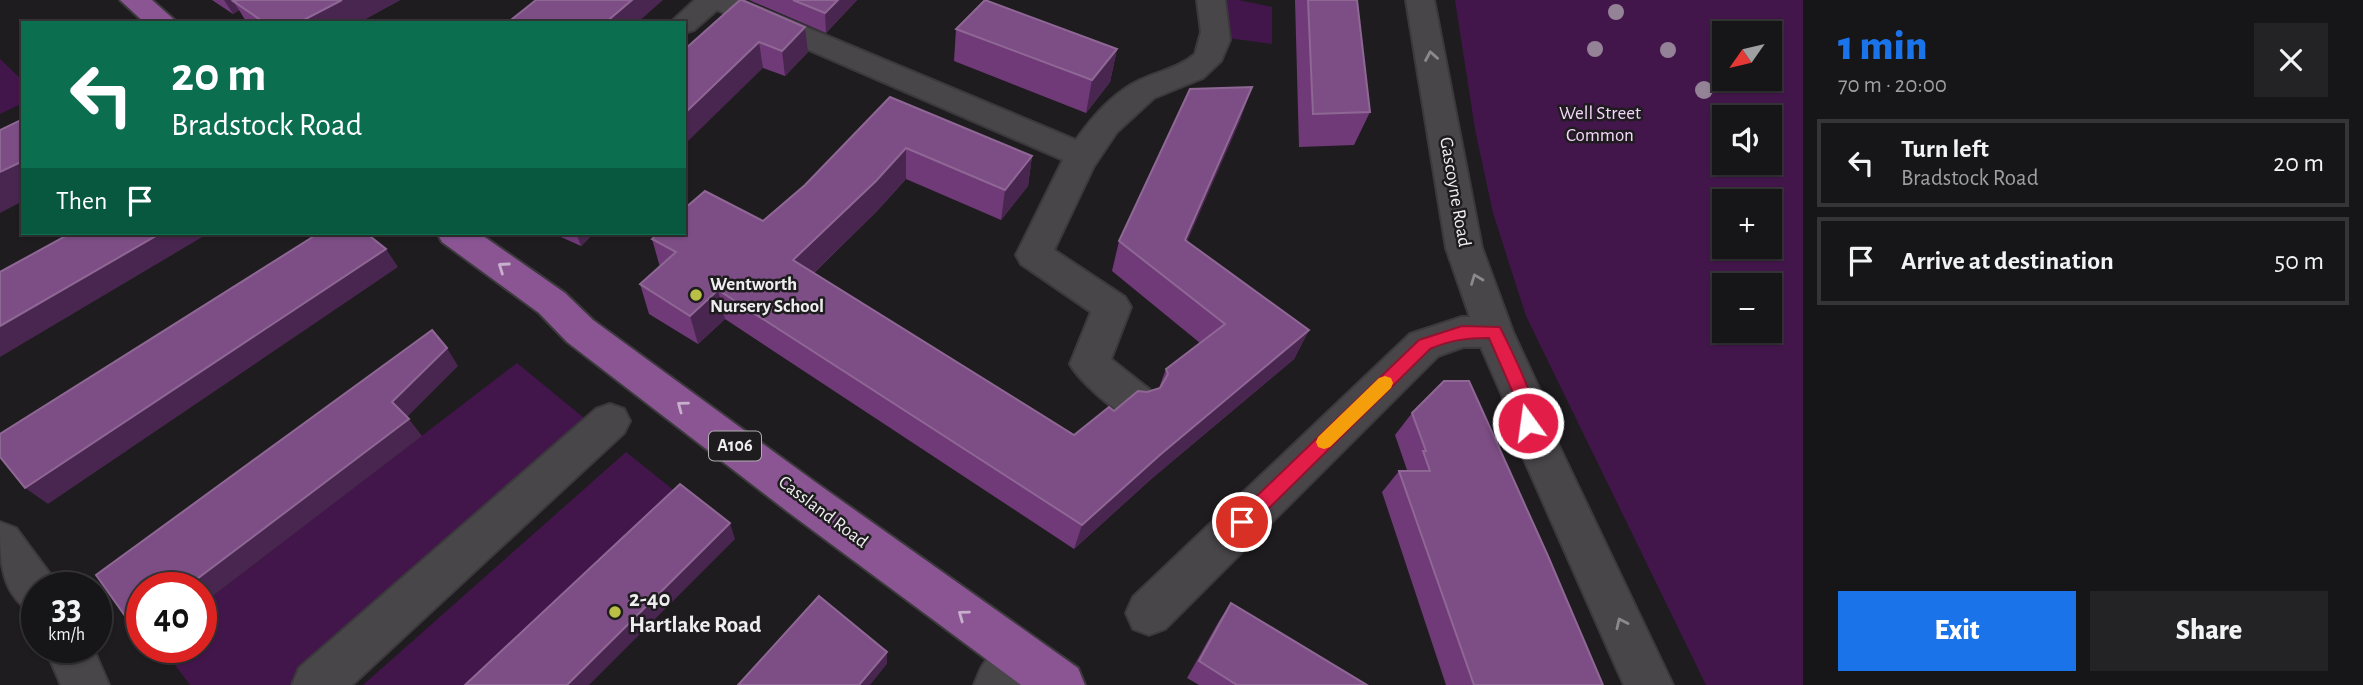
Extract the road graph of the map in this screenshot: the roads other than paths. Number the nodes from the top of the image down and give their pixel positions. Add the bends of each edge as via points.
1 (134, 0) edge
2 (712, 0) edge
3 (717, 0) edge
4 (1210, 0) edge
5 (1420, 0) edge
6 (161, 21) edge
7 (686, 22) edge
8 (1081, 155) junction
9 (457, 235) edge
10 (1494, 332) junction
11 (1135, 401) edge
12 (610, 421) dead end
13 (0, 542) edge
14 (22, 572) edge
15 (1149, 613) dead end
16 (75, 663) edge
17 (1008, 670) edge
18 (85, 685) edge
19 (316, 685) edge
20 (1061, 685) edge
21 (1649, 685) edge

1 - 6 main road
2 - 7 street
3 - 8 street
4 - 8 street via 1216,44 1207,61 1143,92
10 -> 5 street, Gascoyne Road via 1464,248
8 - 11 street via 1034,255 1112,307 1090,364
17 -> 9 main road, Cassland Road / A106 via 803,498
10 - 15 street via 1462,332 1424,345
21 -> 10 street, Gascoyne Road via 1528,423 1522,395
12 - 19 street
13 - 14 street
16 - 18 street
17 - 20 main road, Cassland Road / A106

